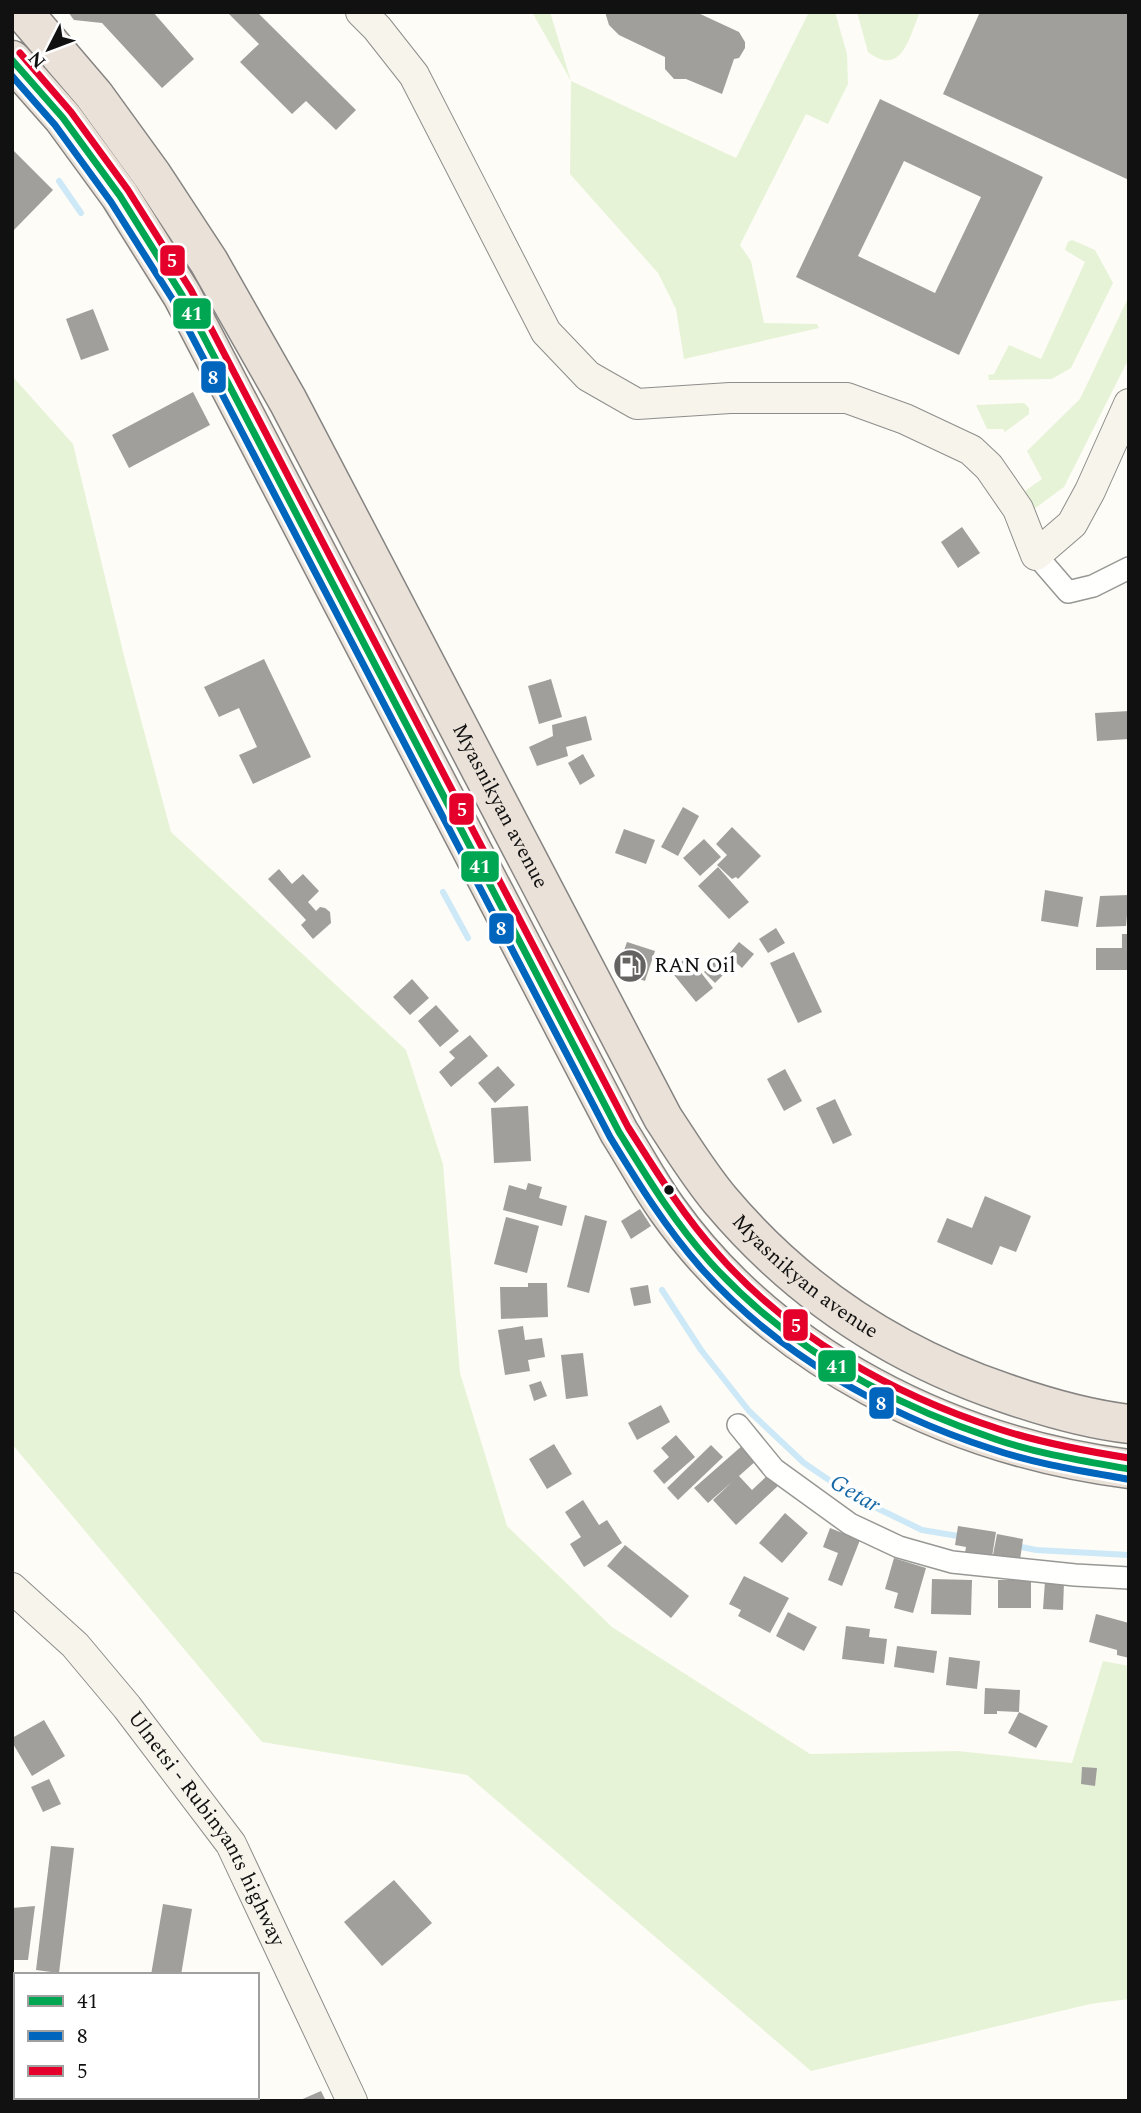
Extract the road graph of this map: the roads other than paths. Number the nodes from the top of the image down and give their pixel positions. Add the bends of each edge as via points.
1 (23, 12) edge
2 (361, 12) edge
3 (12, 60) edge
4 (1129, 404) edge
5 (1036, 555) junction
6 (1129, 568) edge
7 (1129, 1424) edge
8 (738, 1425) dead end
9 (1129, 1469) edge
10 (1129, 1577) edge
11 (12, 1588) edge
12 (352, 2101) edge

1 - 7 highway, Myasnikyan avenue via 94,95 209,262 288,401 663,1118 720,1200 805,1286 913,1356 1054,1410
2 - 5 street via 414,75 546,332 588,376 636,404 847,398 905,419 971,450 989,467 1018,509
3 - 9 highway, Myasnikyan avenue via 112,184 182,295 589,1076 667,1209 740,1292 836,1368 905,1404 996,1441
4 - 5 street via 1072,524
5 - 6 street via 1068,592 1093,586
8 - 10 street via 774,1469 850,1524 899,1547 953,1562
11 - 12 street, Ulnetsi - Rubinyants highway via 75,1645 231,1844

